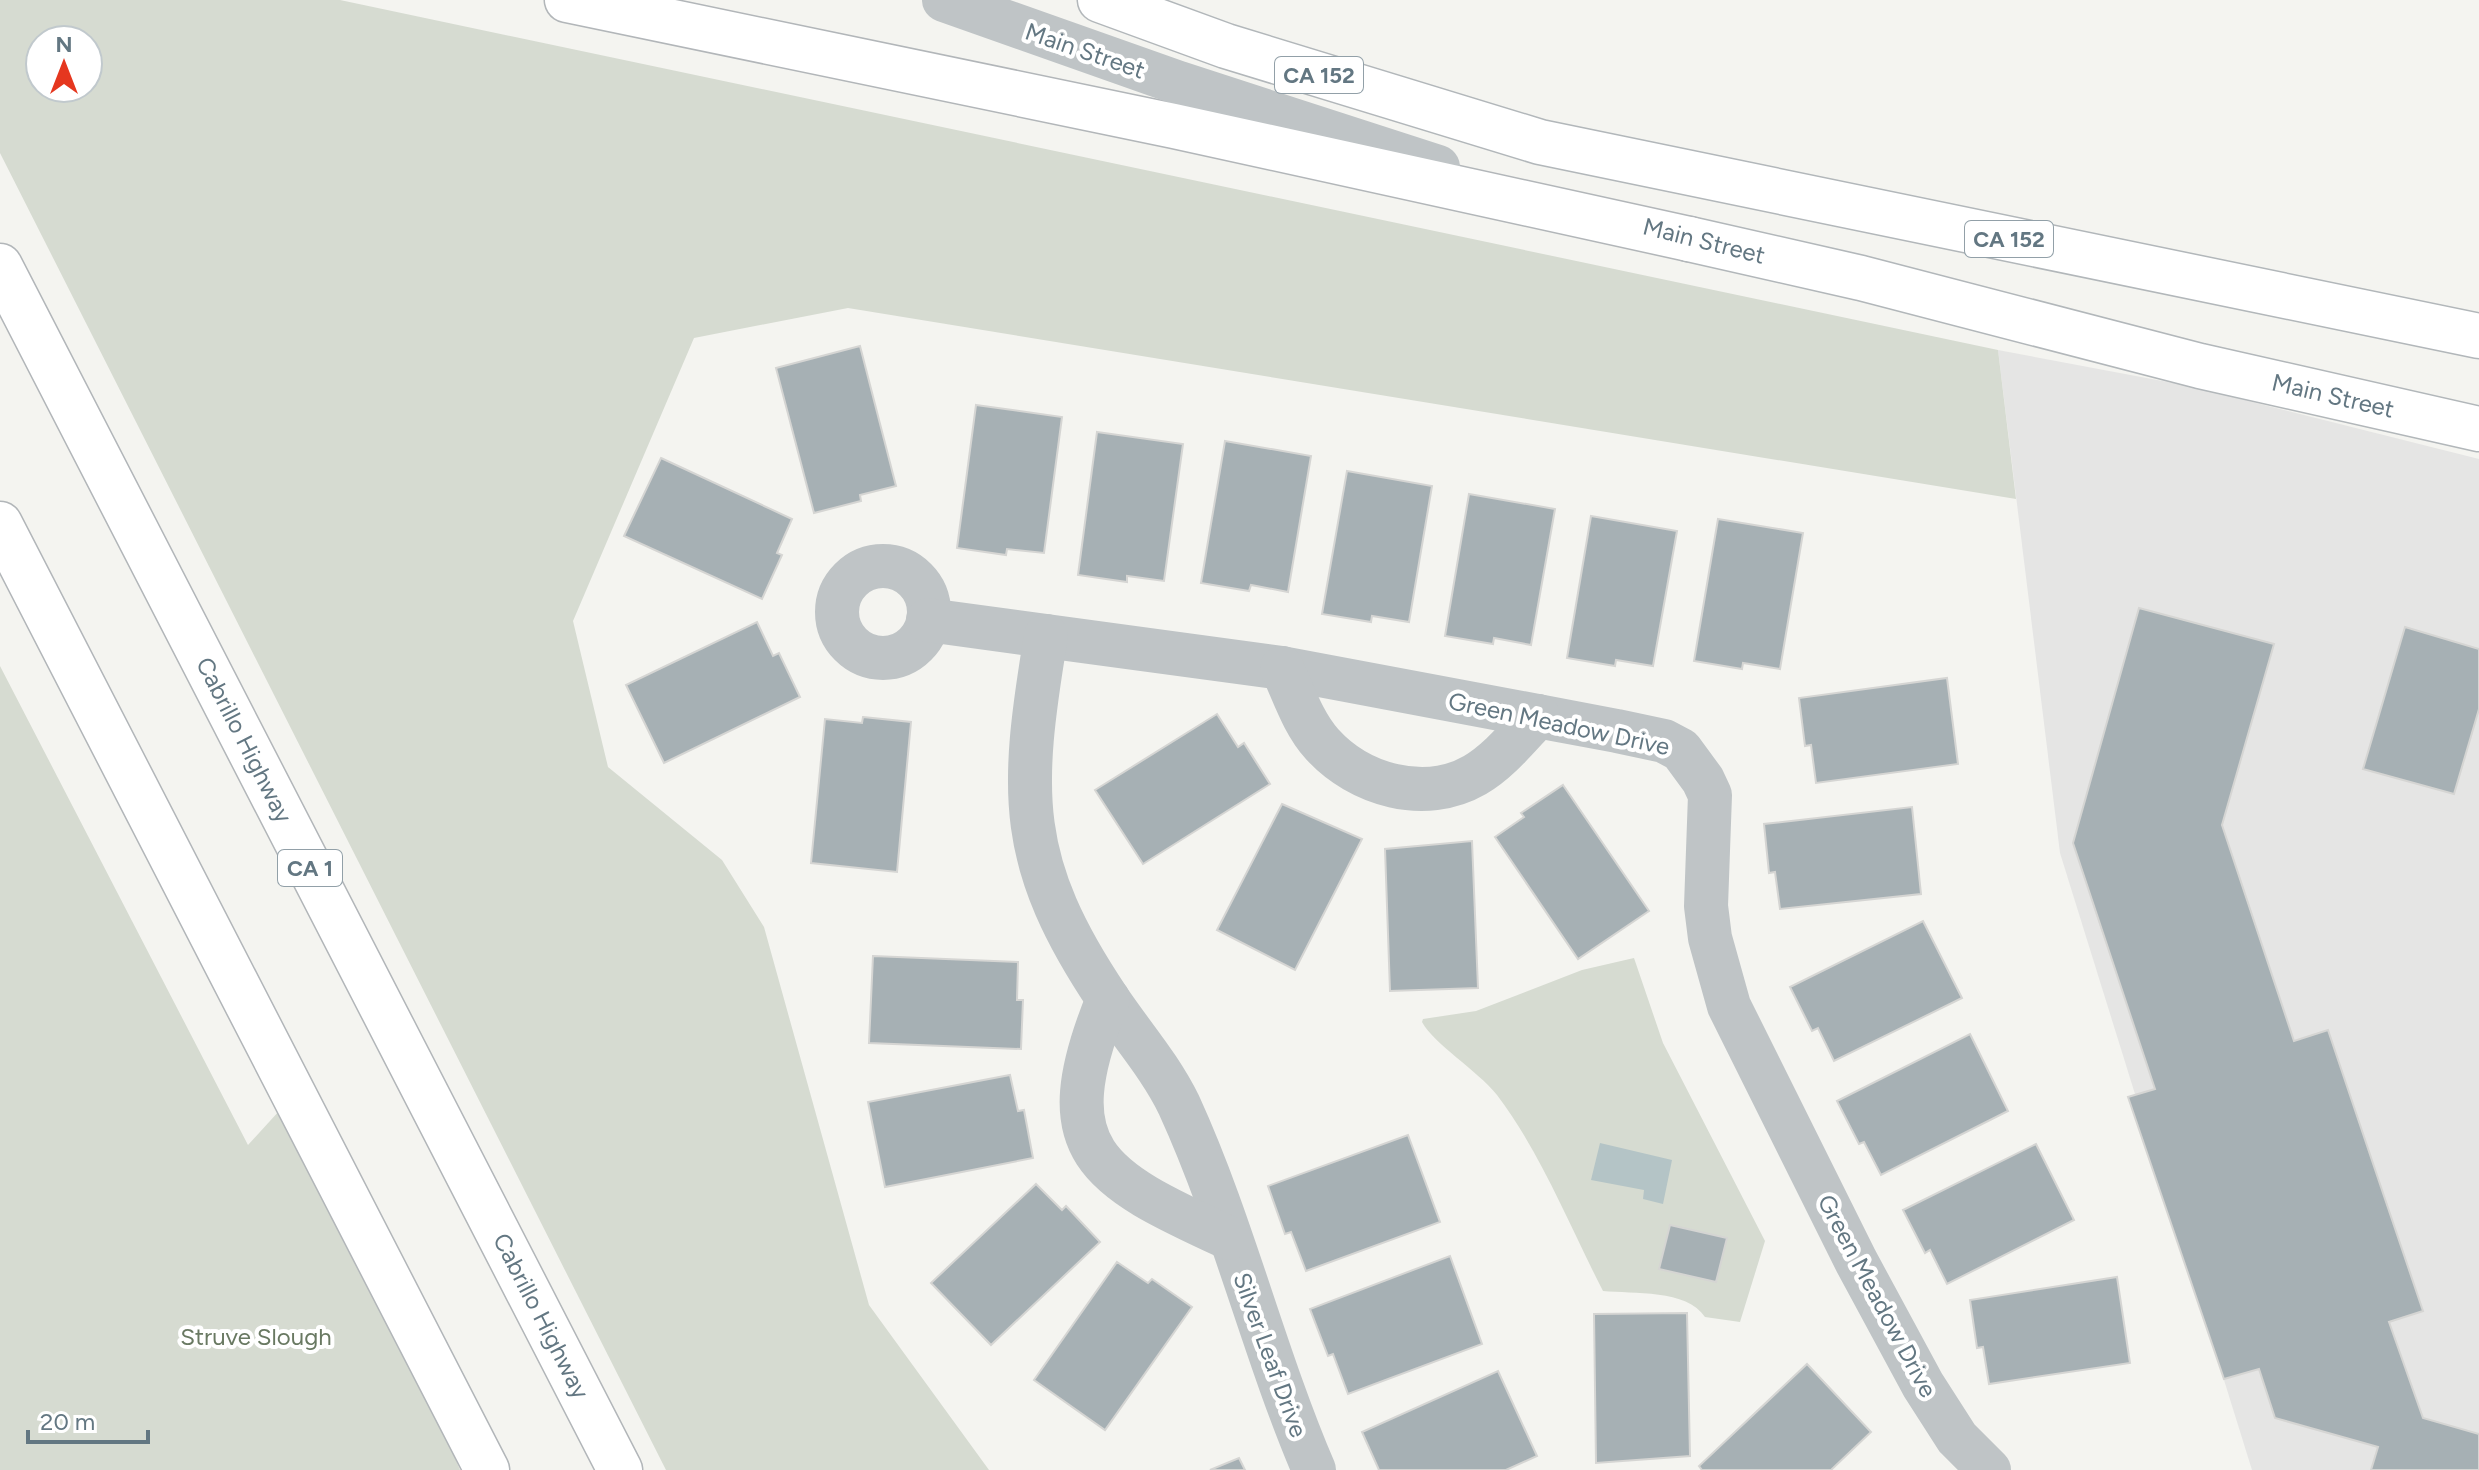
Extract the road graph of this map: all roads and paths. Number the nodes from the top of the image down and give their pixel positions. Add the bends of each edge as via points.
1 (567, 0) edge
2 (944, 0) edge
3 (1100, 0) edge
4 (1689, 239) junction
5 (0, 266) edge
6 (2479, 336) edge
7 (2479, 429) edge
8 (0, 524) edge
9 (928, 620) dead end
10 (1046, 636) junction
11 (1282, 668) junction
12 (1538, 716) junction
13 (1108, 999) junction
14 (1229, 1238) junction
15 (487, 1470) edge
16 (620, 1470) edge
17 (1314, 1470) edge
18 (1989, 1470) edge

1 - 4 main road
2 - 4 street, Main Street via 1407,157
3 - 6 main road, CA 152 via 1226,46 1540,142
4 - 7 main road, Main Street
5 - 16 main road, Cabrillo Highway / CA 1
8 - 15 main road
9 - 10 street, Green Meadow Drive
10 - 11 street, Green Meadow Drive
10 - 13 street, Silver Leaf Drive via 1029,744 1033,841 1057,914
11 - 12 street, Green Meadow Drive
11 - 12 street via 1322,745 1366,777 1394,787 1435,787 1474,776
12 - 18 street, Green Meadow Drive via 1664,741 1714,766 1706,906 1729,1006 1923,1385 1957,1438
13 - 14 street, Silver Leaf Drive via 1178,1104
13 - 14 street via 1088,1048 1080,1093 1095,1152 1127,1188
14 - 17 street, Silver Leaf Drive via 1277,1381

